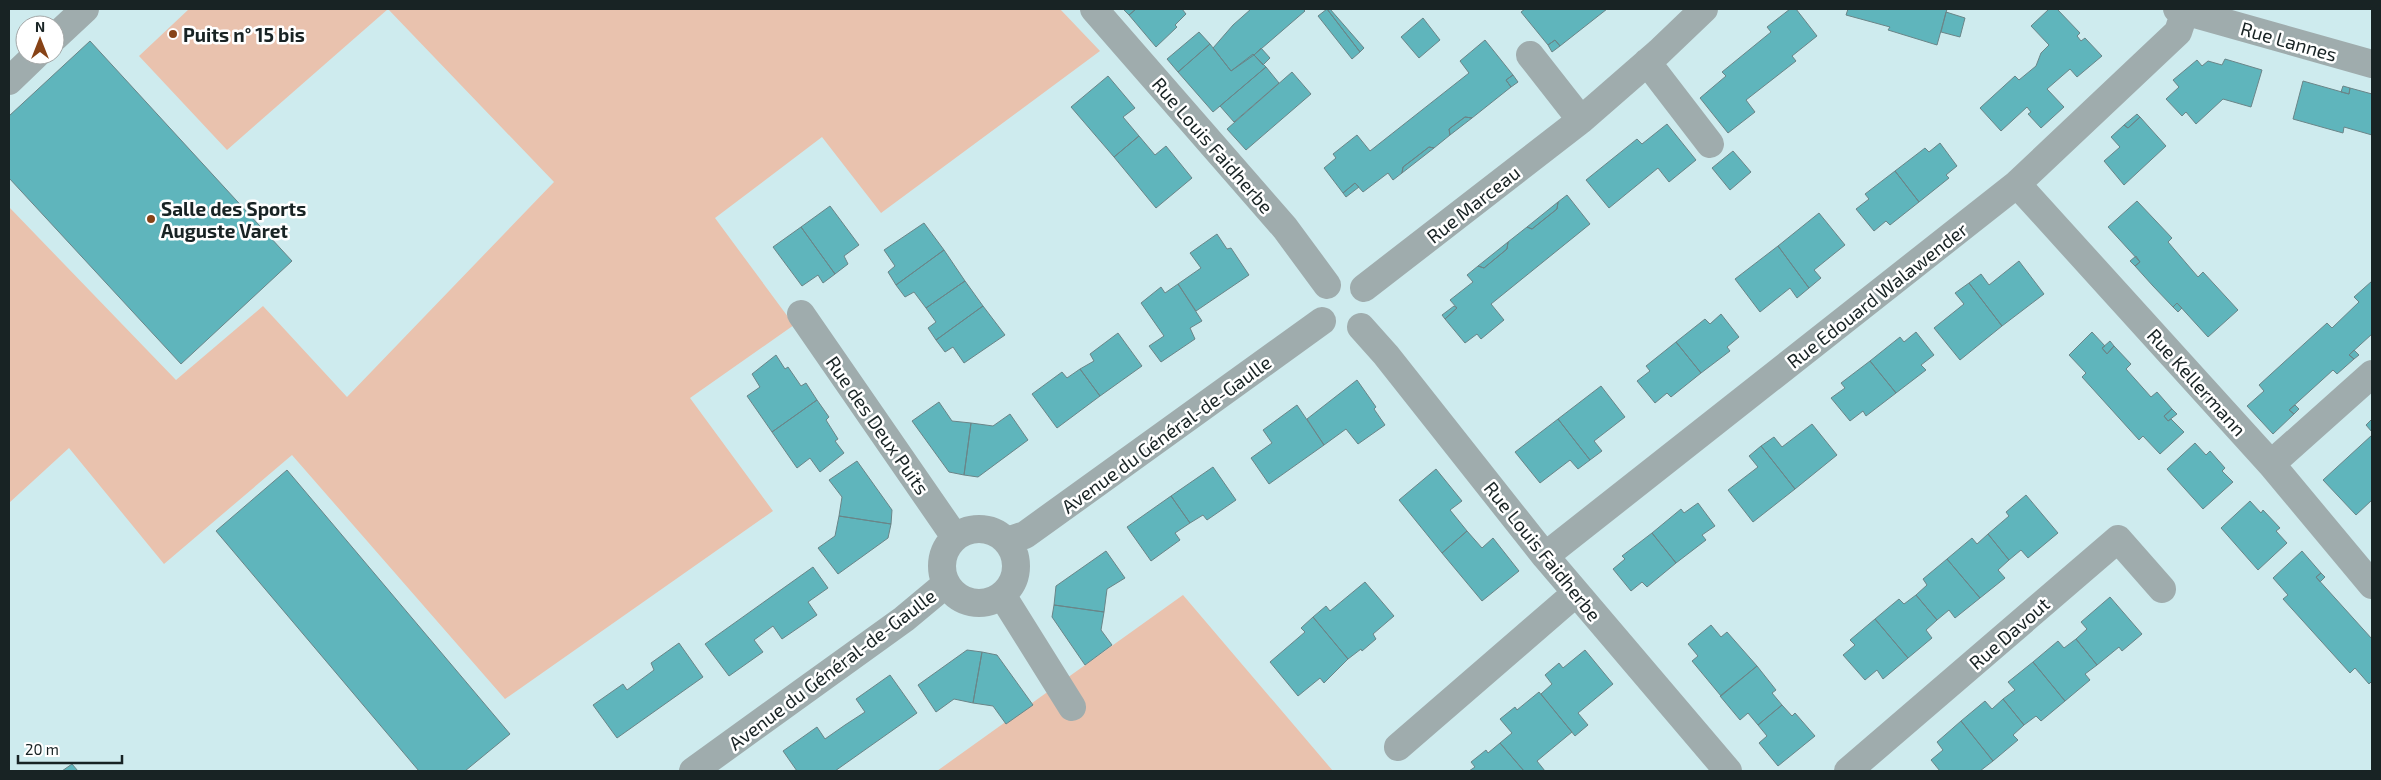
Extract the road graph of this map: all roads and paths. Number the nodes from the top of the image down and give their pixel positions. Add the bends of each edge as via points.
1 (85, 9) edge
2 (1094, 9) edge
3 (1704, 9) edge
4 (2181, 10) edge
5 (65, 28) edge
6 (1530, 55) dead end
7 (1647, 62) junction
8 (2372, 64) edge
9 (26, 65) edge
10 (9, 81) edge
11 (1580, 120) junction
12 (1710, 144) dead end
13 (2017, 184) junction
14 (1327, 285) junction
15 (1364, 288) junction
16 (801, 314) dead end
17 (1322, 321) junction
18 (1360, 327) junction
19 (2372, 374) edge
20 (2271, 464) junction
21 (955, 537) junction
22 (1007, 541) junction
23 (1545, 556) junction
24 (946, 584) junction
25 (2372, 586) edge
26 (2162, 589) dead end
27 (1576, 593) junction
28 (1002, 595) junction
29 (1072, 707) dead end
30 (1398, 747) dead end
31 (693, 771) edge
32 (1728, 771) edge
33 (1848, 771) edge

1 - 5 street
2 - 14 street, Rue Louis Faidherbe via 1286,228
3 - 7 street, Rue Marceau
4 - 8 street, Rue Lannes
4 - 13 street, Rue Edouard Walawender via 2178,32
6 - 11 street
7 - 11 street, Rue Marceau
7 - 12 street
9 - 10 street
11 - 15 street, Rue Marceau
13 - 20 street, Rue Kellermann
13 - 23 street, Rue Edouard Walawender
14 - 15 street via 1342,279
14 - 17 street via 1318,298
15 - 18 street via 1371,304 1370,312
16 - 21 street, Rue des Deux Puits
17 - 18 street via 1336,331 1353,331
17 - 22 street, Avenue du Général-de-Gaulle via 1025,535
18 - 23 street, Rue Louis Faidherbe via 1386,355
19 - 20 street
20 - 25 street, Rue Kellermann
21 - 22 street via 976,528 988,530
21 - 24 street via 942,559
22 - 28 street via 1016,563 1010,586
23 - 27 street, Rue Louis Faidherbe
24 - 28 street via 957,596 971,602 987,602
24 - 31 street, Avenue du Général-de-Gaulle via 904,619
26 - 33 street, Rue Davout via 2118,539
27 - 30 street
27 - 32 street, Rue Louis Faidherbe
28 - 29 street

